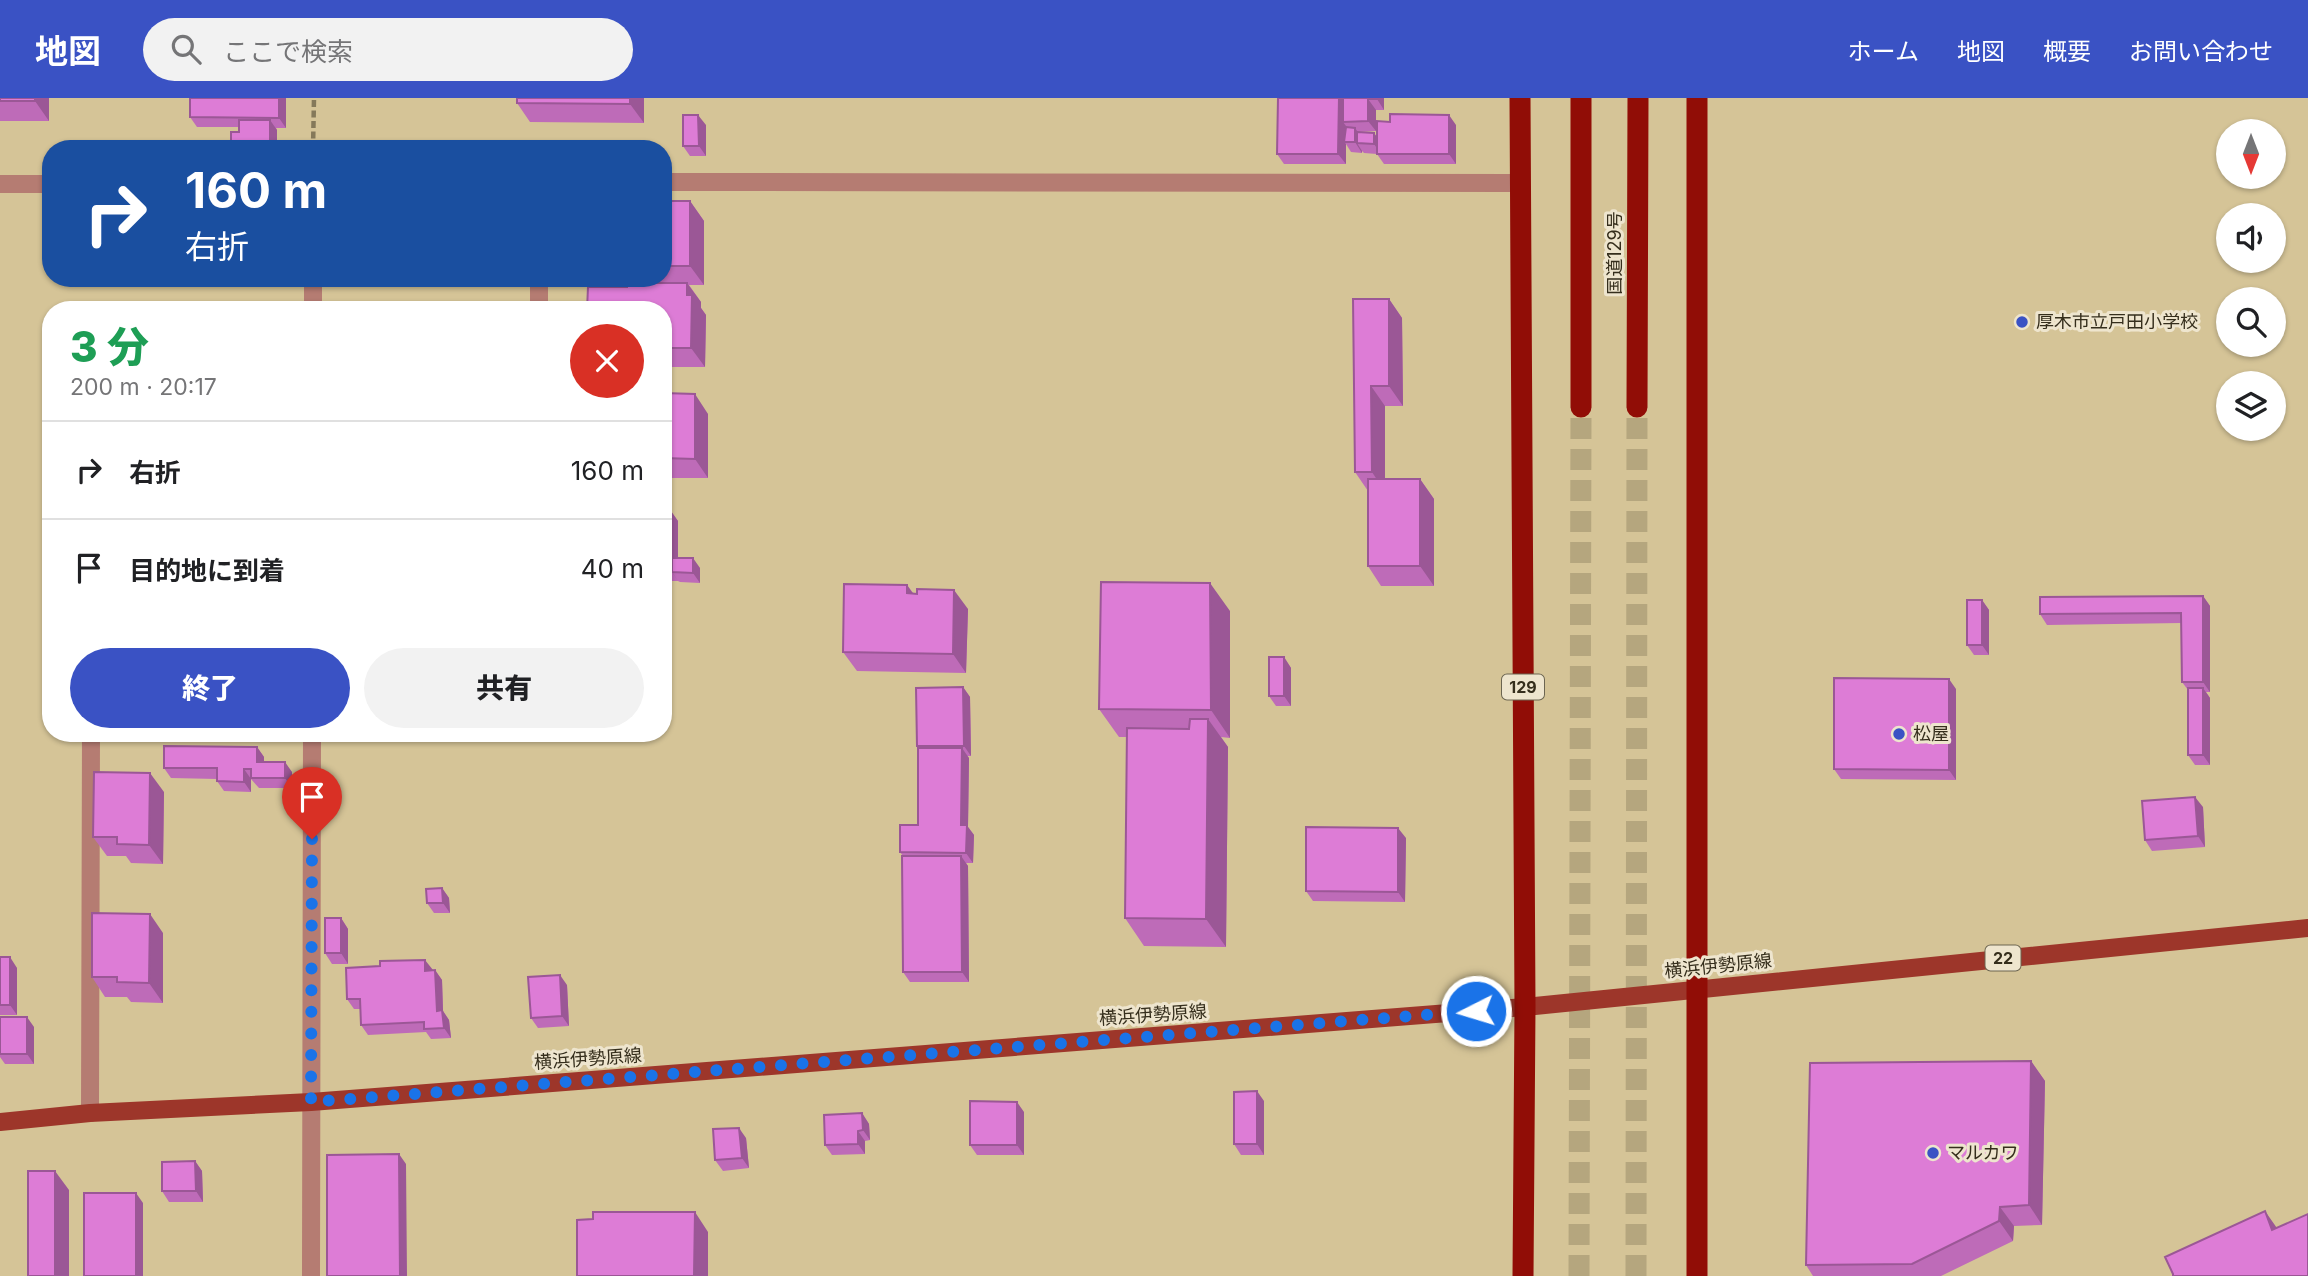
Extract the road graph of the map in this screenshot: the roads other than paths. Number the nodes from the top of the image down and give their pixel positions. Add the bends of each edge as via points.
1 (1520, 98) edge
2 (1581, 98) edge
3 (1638, 98) edge
4 (1697, 98) edge
5 (672, 182) edge
6 (1520, 183) junction
7 (0, 184) edge
8 (42, 184) edge
9 (1581, 407) tunnel mouth
10 (1637, 407) tunnel mouth
11 (91, 742) edge
12 (312, 742) edge
13 (2308, 928) edge
14 (1698, 989) junction
15 (1525, 1007) junction
16 (311, 1102) junction
17 (90, 1113) junction
18 (0, 1122) edge
19 (311, 1276) edge
20 (1523, 1276) edge
21 (1697, 1276) edge

1 - 6 highway, 129
2 - 9 highway, 国道129号
3 - 10 highway, 国道129号
4 - 14 highway
5 - 6 street
6 - 15 highway, 129
7 - 8 street
11 - 17 street
12 - 16 street
13 - 14 main road, 横浜伊勢原線 / 22
14 - 15 main road, 横浜伊勢原線 / 22
14 - 21 highway
15 - 16 main road, 横浜伊勢原線 / 22
15 - 20 highway, 129
16 - 17 main road, 横浜伊勢原線 / 22
16 - 19 street
17 - 18 main road, 横浜伊勢原線 / 22

